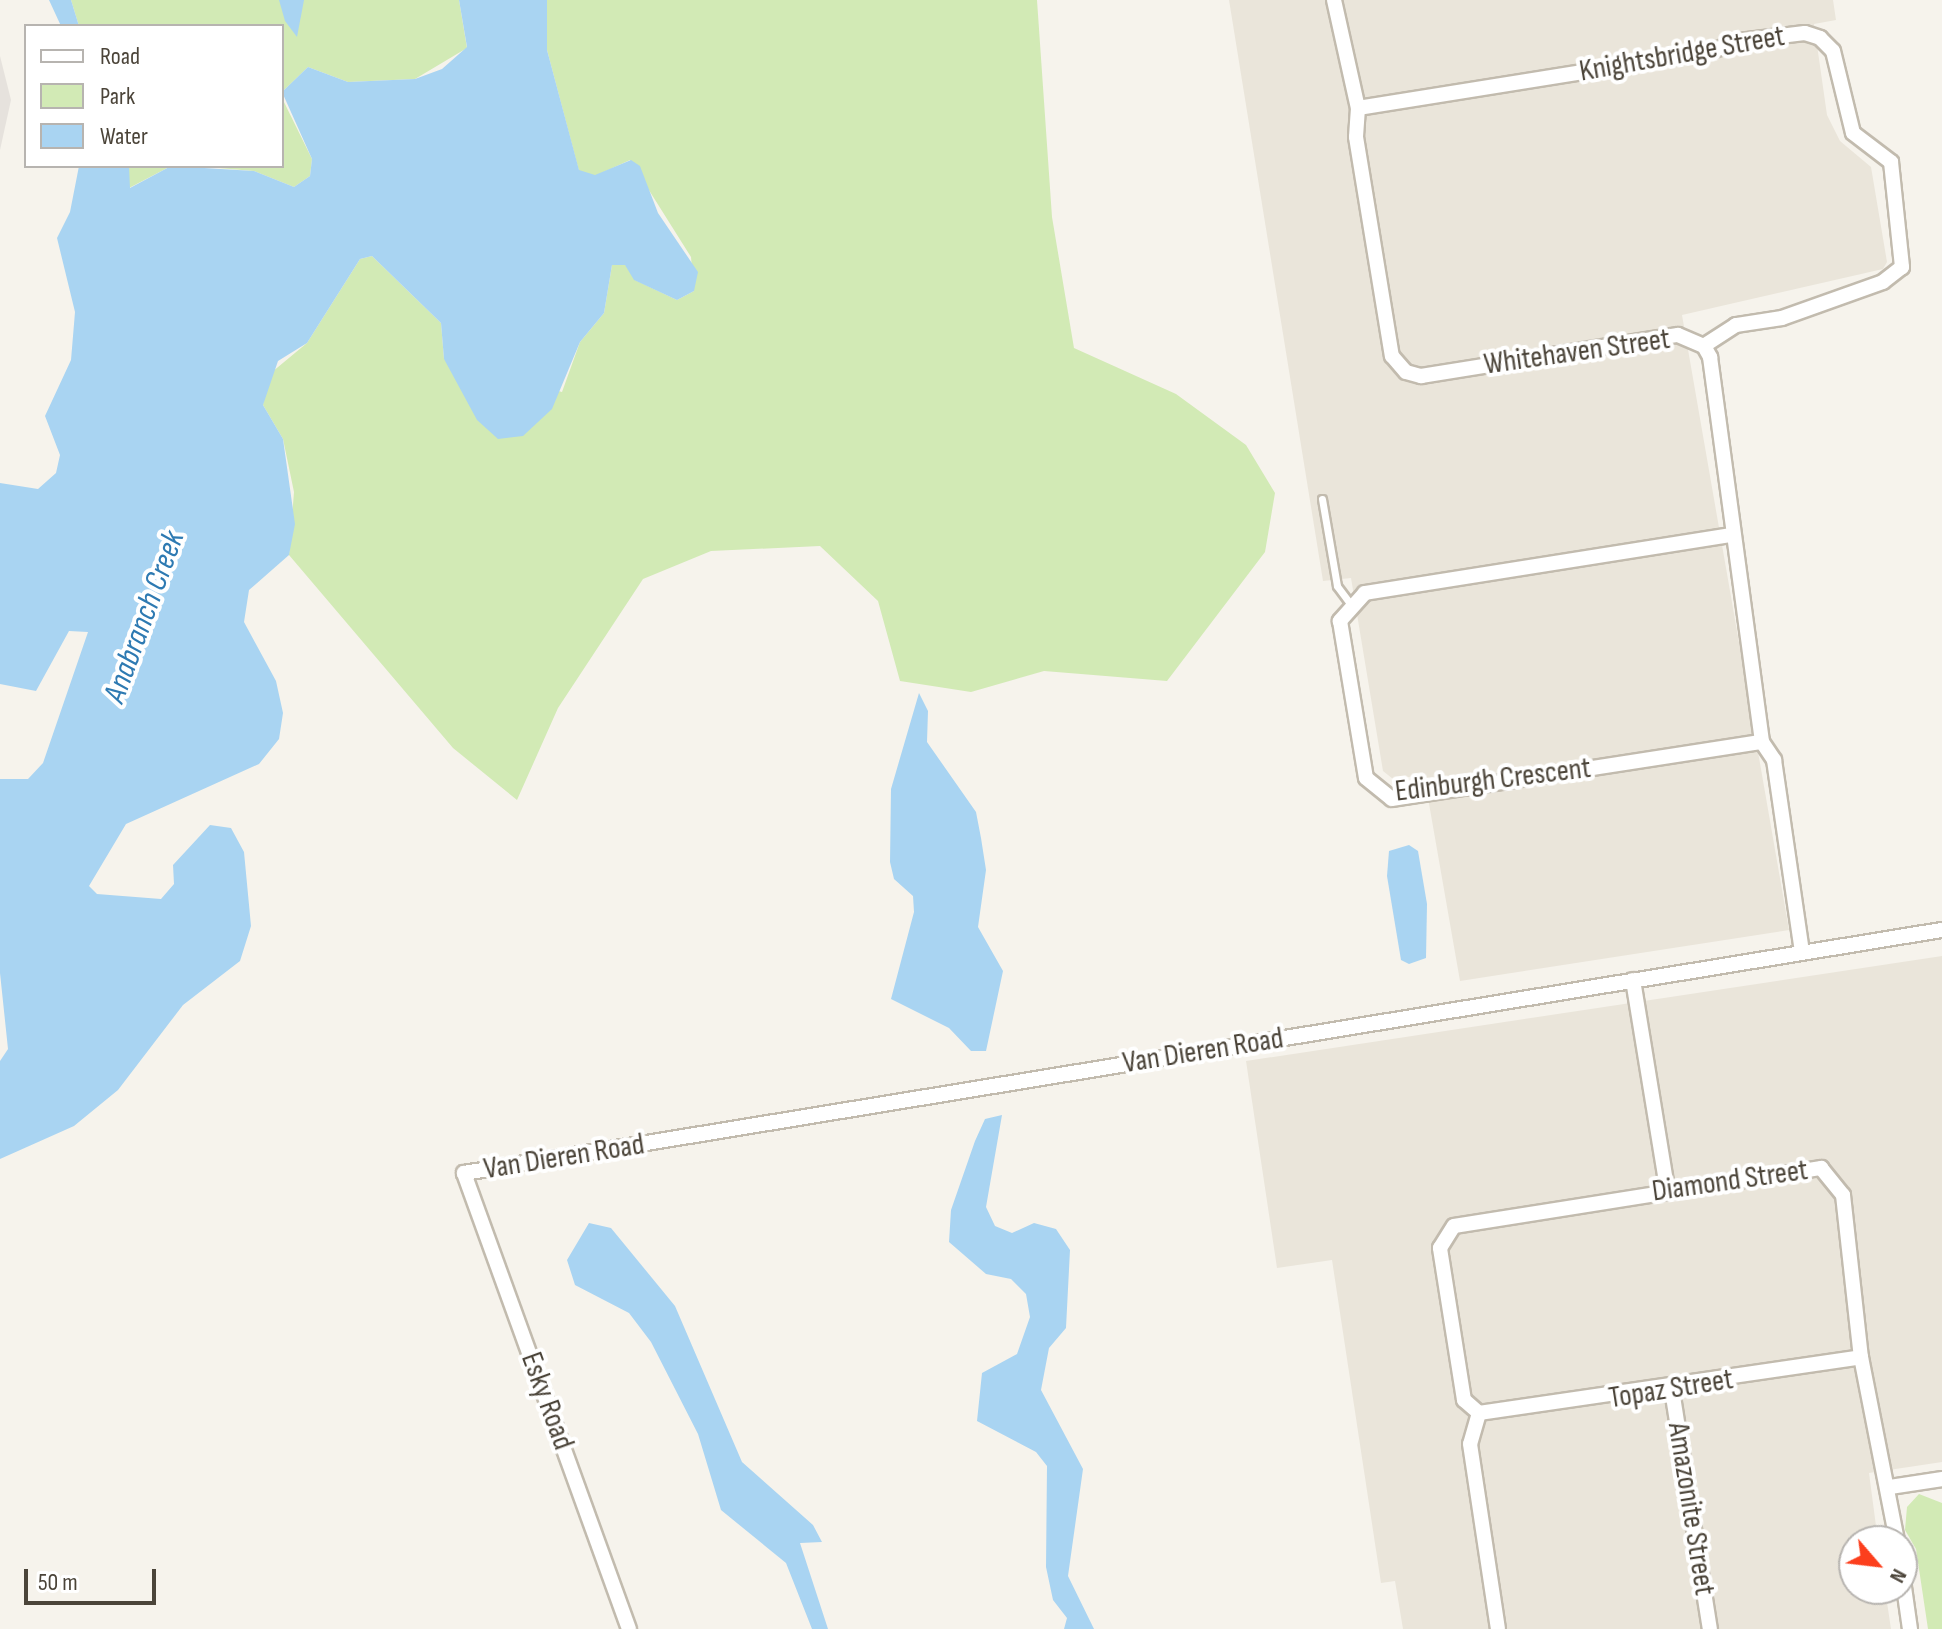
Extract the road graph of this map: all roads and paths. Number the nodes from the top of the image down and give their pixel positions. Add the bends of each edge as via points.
1 (1334, 0) edge
2 (1358, 108) junction
3 (1704, 346) junction
4 (1322, 499) dead end
5 (1731, 535) junction
6 (1350, 603) junction
7 (1762, 742) junction
8 (1942, 930) edge
9 (1802, 951) junction
10 (1633, 980) junction
11 (464, 1173) joint
12 (1667, 1187) junction
13 (1861, 1357) junction
14 (1672, 1390) junction
15 (1479, 1413) junction
16 (1942, 1479) edge
17 (1890, 1487) junction
18 (1895, 1525) edge
19 (1907, 1605) edge
20 (629, 1629) edge
21 (1498, 1629) edge
22 (1710, 1629) edge
23 (1910, 1629) edge

1 - 2 street, Whitehaven Street
2 - 3 street, Whitehaven Street via 1356,137 1392,356 1406,372 1421,376 1678,335
2 - 3 street, Knightsbridge Street via 1712,51 1739,41 1805,33 1820,38 1833,51 1853,133 1891,162 1902,267 1883,282 1782,318 1736,325
3 - 5 street, Whitehaven Street
4 - 6 lane via 1337,586
5 - 6 street via 1365,593
5 - 7 street, Whitehaven Street via 1742,567
6 - 7 street, Edinburgh Crescent via 1340,621 1366,778 1392,799
7 - 9 street, Whitehaven Street via 1774,760
8 - 9 street, Van Dieren Road
9 - 10 street, Van Dieren Road
10 - 11 street, Van Dieren Road
10 - 12 street
11 - 20 street, Esky Road
12 - 13 street, Diamond Street via 1804,1165 1836,1180 1864,1330
12 - 15 street, Diamond Street via 1454,1226 1445,1235 1440,1248 1464,1400
13 - 14 street, Topaz Street
13 - 17 street, Diamond Street
14 - 15 street, Topaz Street
14 - 22 street, Amazonite Street
15 - 21 street via 1470,1444
16 - 17 street
17 - 18 street, Diamond Street
19 - 23 street

